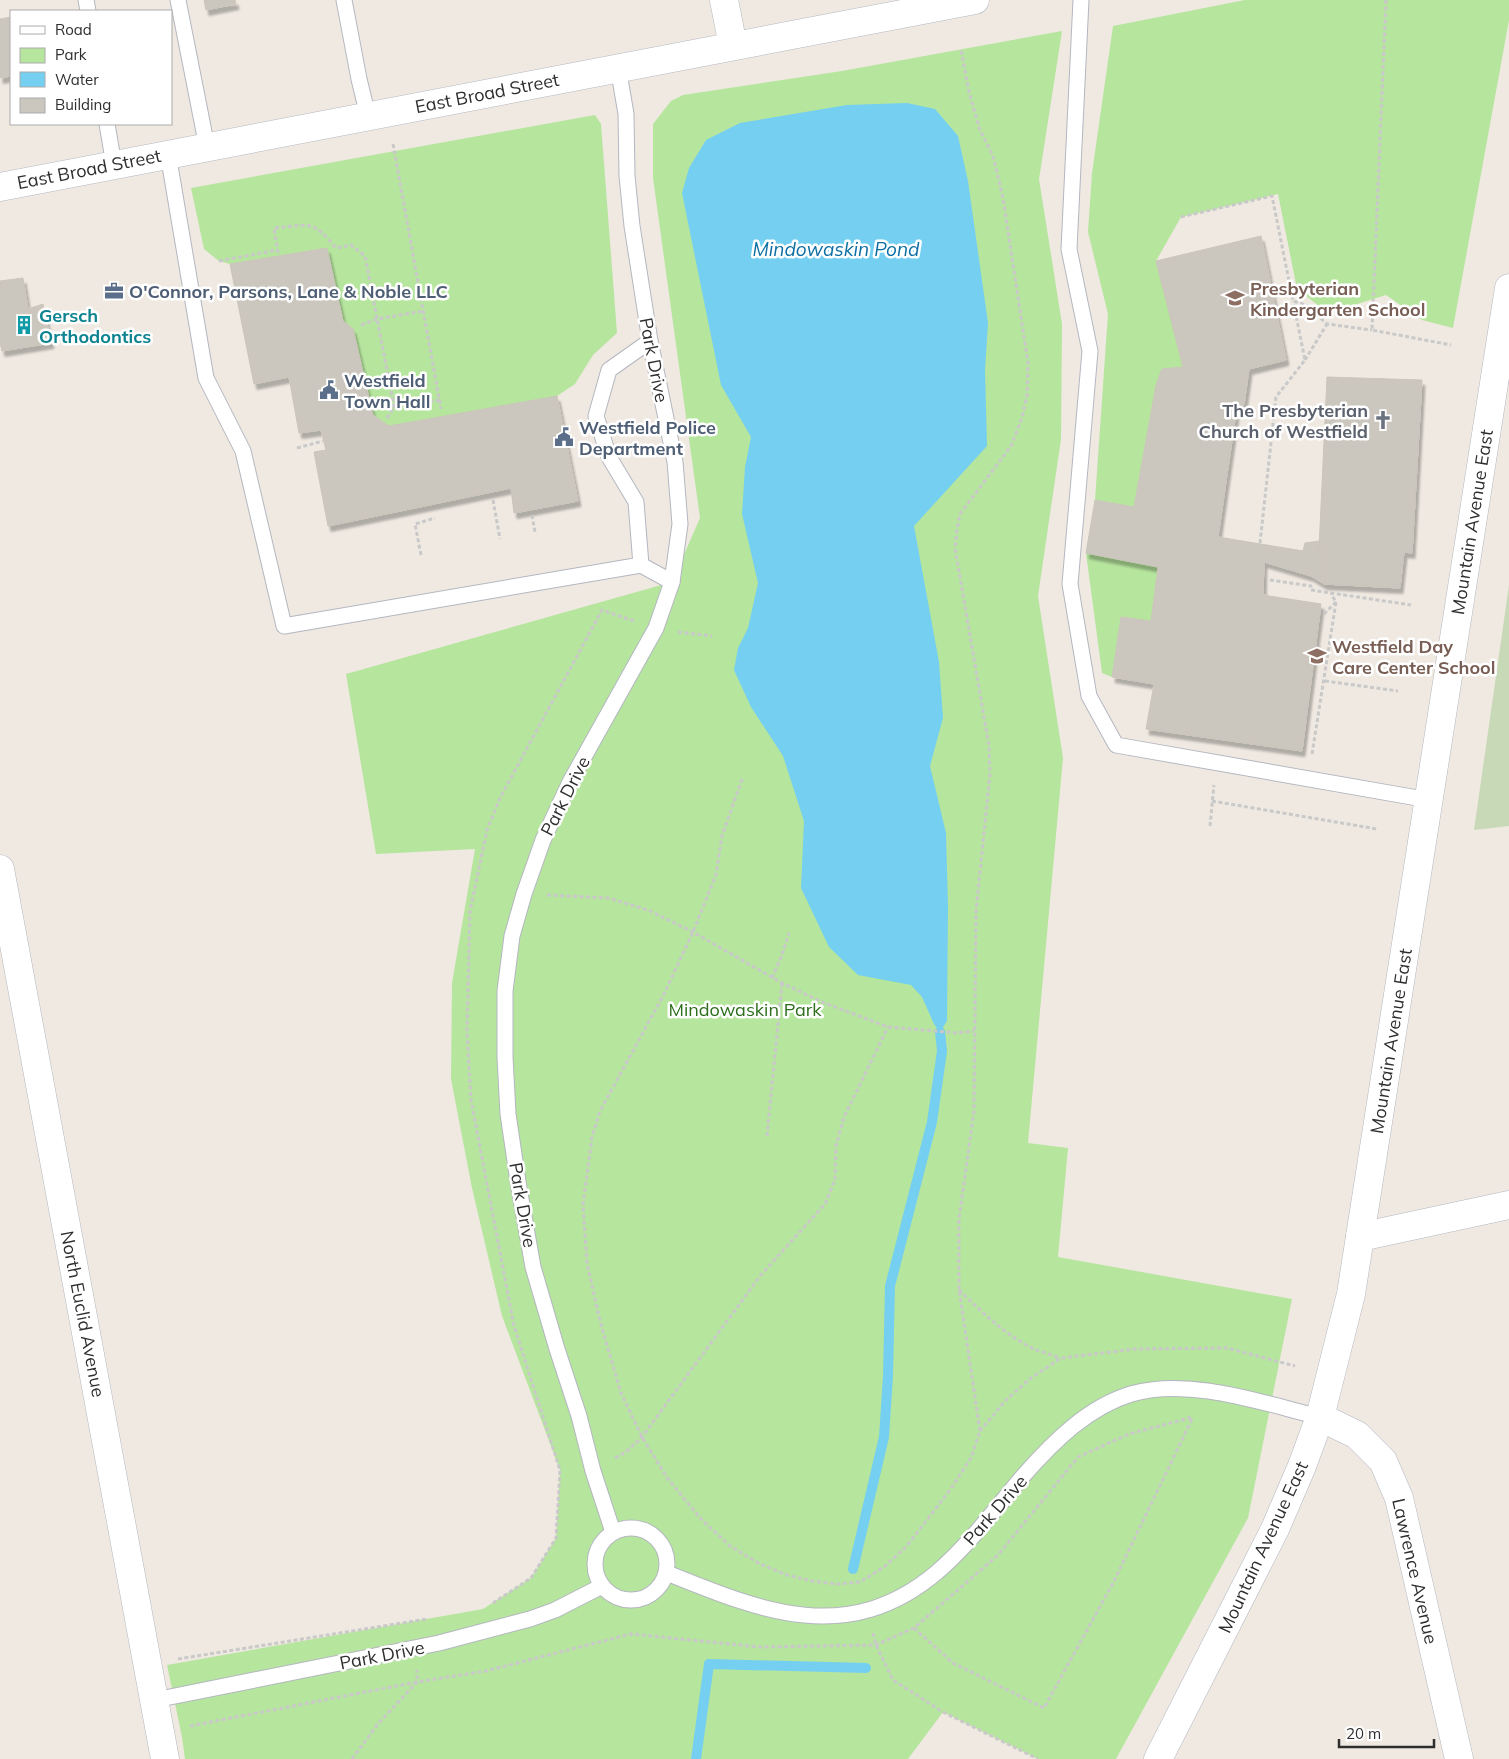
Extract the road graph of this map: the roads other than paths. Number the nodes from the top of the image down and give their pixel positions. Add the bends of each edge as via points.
1 (178, 0) edge
2 (344, 0) edge
3 (724, 0) edge
4 (975, 0) edge
5 (1081, 0) edge
6 (733, 46) junction
7 (618, 67) junction
8 (368, 116) junction
9 (107, 125) edge
10 (207, 147) junction
11 (168, 154) junction
12 (114, 164) junction
13 (0, 187) edge
14 (1509, 288) edge
15 (650, 340) junction
16 (641, 565) junction
17 (672, 582) junction
18 (1429, 800) junction
19 (0, 869) edge
20 (1509, 1205) edge
21 (1360, 1237) junction
22 (1320, 1417) junction
23 (613, 1532) junction
24 (667, 1572) junction
25 (602, 1586) junction
26 (155, 1700) junction
27 (166, 1759) edge
28 (1158, 1759) edge
29 (1459, 1759) edge

1 - 10 lane
2 - 8 lane
3 - 6 street
4 - 6 street, East Broad Street
5 - 18 lane via 1069,250 1090,351 1070,584 1089,696 1116,745
6 - 7 street, East Broad Street
7 - 8 street, East Broad Street
7 - 15 lane, Park Drive via 626,114 632,226
8 - 10 street, East Broad Street
9 - 12 lane
10 - 11 street, East Broad Street
11 - 12 street, East Broad Street
11 - 16 lane via 206,378 244,452 284,626
12 - 13 street, East Broad Street
14 - 18 street, Mountain Avenue East
15 - 16 lane via 609,370 596,416 609,457 636,502
15 - 17 lane, Park Drive via 675,462 680,524
16 - 17 lane
17 - 23 lane, Park Drive via 656,628 570,782 543,840 512,936 505,991 508,1114 533,1268 579,1416 592,1472
18 - 21 street, Mountain Avenue East
19 - 26 street, North Euclid Avenue
20 - 21 street
21 - 22 street, Mountain Avenue East via 1351,1294
22 - 24 lane, Park Drive via 1210,1391 1167,1388 1131,1394 1104,1406 1047,1449 936,1574 884,1606 867,1611 841,1616 781,1612 728,1597
22 - 28 street, Mountain Avenue East via 1275,1529
22 - 29 street, Lawrence Avenue via 1357,1435 1383,1461 1399,1498
23 - 24 lane via 637,1528 658,1539 668,1561
23 - 25 lane via 604,1540 595,1562
24 - 25 lane via 662,1584 644,1599 620,1600
25 - 26 lane, Park Drive via 530,1619 418,1648
26 - 27 street, North Euclid Avenue

